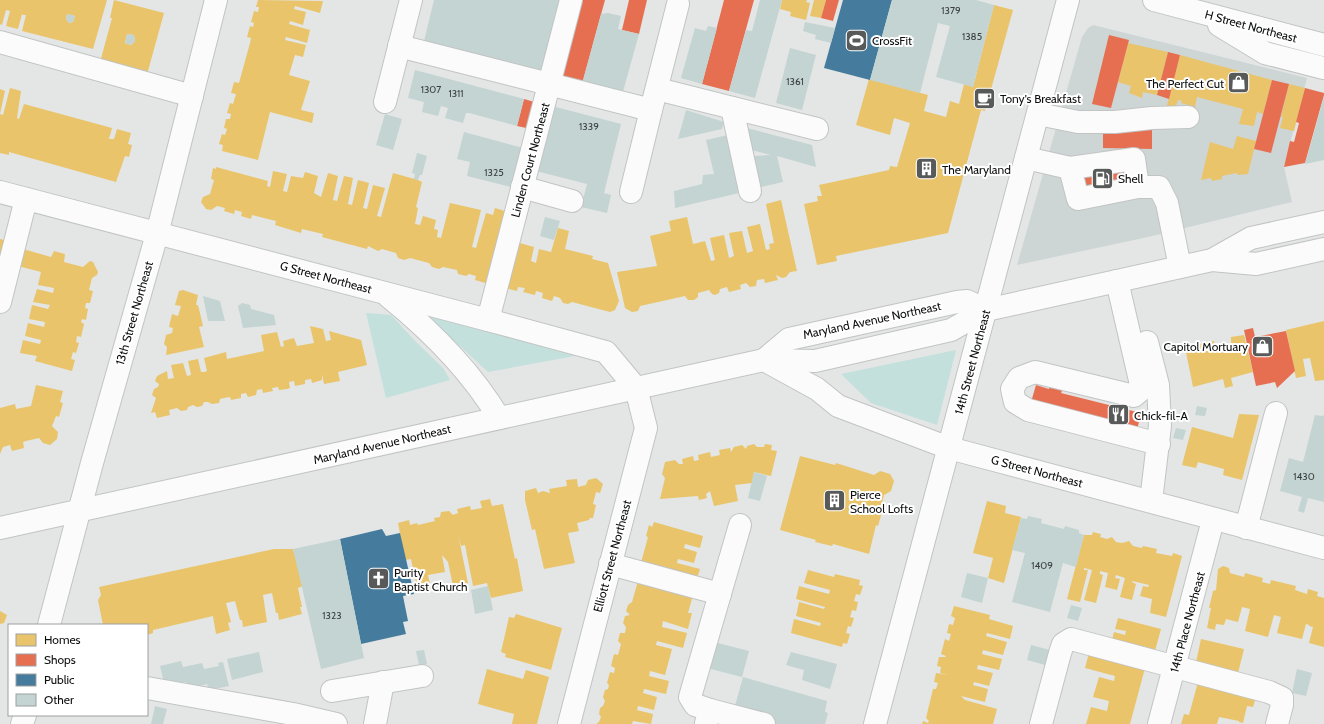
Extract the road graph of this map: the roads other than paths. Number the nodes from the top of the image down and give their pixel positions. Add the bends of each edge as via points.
1 (411, 0) edge
2 (571, 0) edge
3 (1068, 0) edge
4 (1154, 0) edge
5 (213, 1) edge
6 (678, 4) dead end
7 (1198, 12) junction
8 (0, 42) edge
9 (1324, 45) edge
10 (399, 46) junction
11 (1324, 68) edge
12 (549, 84) junction
13 (657, 89) junction
14 (192, 96) junction
15 (385, 102) dead end
16 (732, 108) junction
17 (651, 110) junction
18 (1038, 114) junction
19 (1188, 117) dead end
20 (817, 129) dead end
21 (1026, 158) junction
22 (1070, 168) junction
23 (522, 187) junction
24 (1138, 187) junction
25 (0, 192) edge
26 (631, 192) dead end
27 (750, 192) dead end
28 (26, 199) junction
29 (572, 201) dead end
30 (1324, 222) edge
31 (157, 234) junction
32 (1251, 238) junction
33 (1324, 248) edge
34 (1212, 260) junction
35 (1256, 264) junction
36 (1180, 267) junction
37 (1124, 280) junction
38 (382, 292) junction
39 (0, 302) edge
40 (986, 310) junction
41 (488, 320) junction
42 (764, 360) junction
43 (636, 388) junction
44 (1276, 413) dead end
45 (499, 418) junction
46 (1158, 444) junction
47 (949, 448) junction
48 (1151, 501) junction
49 (80, 511) junction
50 (1213, 520) junction
51 (740, 525) dead end
52 (0, 528) edge
53 (1246, 528) junction
54 (1324, 548) edge
55 (610, 564) junction
56 (720, 594) junction
57 (49, 624) edge
58 (1174, 668) junction
59 (422, 676) dead end
60 (383, 682) junction
61 (148, 688) edge
62 (332, 691) dead end
63 (708, 717) edge
64 (336, 724) edge
65 (375, 724) edge
66 (568, 724) edge
67 (764, 724) edge
68 (875, 724) edge
69 (1040, 724) edge
70 (1159, 724) edge
71 (1278, 724) edge

1 - 10 street
2 - 12 street, Linden Court Northeast
3 - 18 street, 14th Street Northeast
4 - 7 street, H Street Northeast
5 - 14 street, 13th Street Northeast
6 - 13 street
7 - 9 street, H Street Northeast
7 - 11 street via 1266,53
8 - 14 street
10 - 12 street
10 - 15 street
12 - 17 street
12 - 23 street, Linden Court Northeast
13 - 16 street
13 - 17 street
14 - 31 street, 13th Street Northeast
16 - 20 street
16 - 27 street
17 - 26 street
18 - 19 street via 1078,122
18 - 21 street, 14th Street Northeast
21 - 22 street
21 - 40 street, 14th Street Northeast
22 - 24 street via 1134,159
22 - 24 street via 1078,199
23 - 29 street
23 - 41 street, Linden Court Northeast
24 - 36 street via 1159,186 1167,203
25 - 28 street, G Street Northeast
28 - 31 street, G Street Northeast
28 - 39 street
30 - 32 street, Maryland Avenue Northeast
31 - 38 street, G Street Northeast
31 - 49 street, 13th Street Northeast
32 - 34 street, Maryland Avenue Northeast
32 - 35 street
33 - 35 street, Maryland Avenue Northeast
34 - 35 street, Maryland Avenue Northeast
34 - 36 street, Maryland Avenue Northeast
36 - 37 street, Maryland Avenue Northeast
37 - 40 street, Maryland Avenue Northeast
37 - 46 street via 1158,385
37 - 46 street via 1142,389 1134,396 1035,372 1019,378 1012,389 1013,396 1015,402 1028,410
38 - 41 street, G Street Northeast
38 - 45 street via 414,317 474,380
40 - 42 street, Maryland Avenue Northeast via 951,330 823,360
40 - 47 street, 14th Street Northeast
41 - 43 street, G Street Northeast via 606,352
42 - 43 street, Maryland Avenue Northeast
42 - 47 street, G Street Northeast via 817,389 838,406
43 - 45 street, Maryland Avenue Northeast
43 - 55 street, Elliott Street Northeast via 646,428
44 - 53 street
45 - 49 street, Maryland Avenue Northeast
46 - 48 street
47 - 48 street, G Street Northeast
47 - 68 street, 14th Street Northeast
48 - 50 street, G Street Northeast
49 - 52 street, Maryland Avenue Northeast
49 - 57 street, 13th Street Northeast
50 - 53 street, G Street Northeast
50 - 58 street, 14th Place Northeast
51 - 56 street
53 - 54 street, G Street Northeast
55 - 56 street
55 - 66 street, Elliott Street Northeast
56 - 63 street via 690,697
58 - 69 street via 1071,639 1063,644
58 - 70 street, 14th Place Northeast
58 - 71 street via 1269,692 1282,698
59 - 60 street
60 - 62 street
60 - 65 street
61 - 64 street
63 - 67 street

